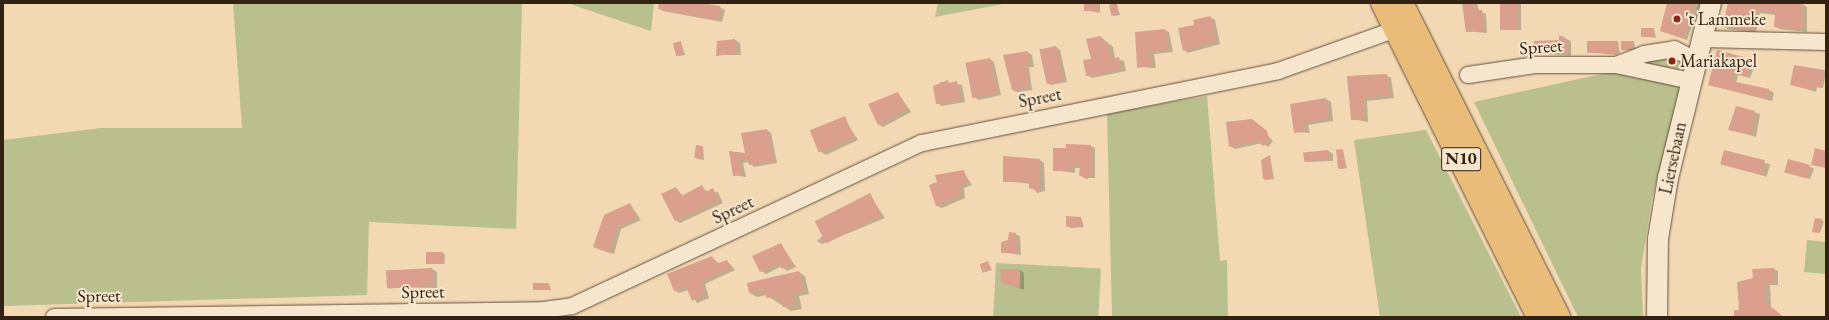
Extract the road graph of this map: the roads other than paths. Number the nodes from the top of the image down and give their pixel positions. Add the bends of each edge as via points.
1 (1382, 3) edge
2 (1402, 3) edge
3 (1711, 3) edge
4 (1404, 27) junction
5 (1703, 39) junction
6 (1826, 42) edge
7 (1696, 60) junction
8 (1616, 65) junction
9 (1468, 75) dead end
10 (1691, 81) junction
11 (54, 317) edge
12 (1538, 317) edge
13 (1558, 317) edge
14 (1657, 317) edge

1 - 4 main road, N10
2 - 4 main road, N10
3 - 5 street, Liersebaan
4 - 11 street, Spreet via 1278,72 922,143 572,306 544,310
4 - 12 main road, N10
4 - 13 main road, N10
5 - 6 street
5 - 7 street, Liersebaan
7 - 8 street, Spreet via 1674,49 1644,54
7 - 10 street, Liersebaan
8 - 9 street, Spreet via 1536,65
8 - 10 street, Spreet
10 - 14 street, Liersebaan via 1668,178 1658,239

